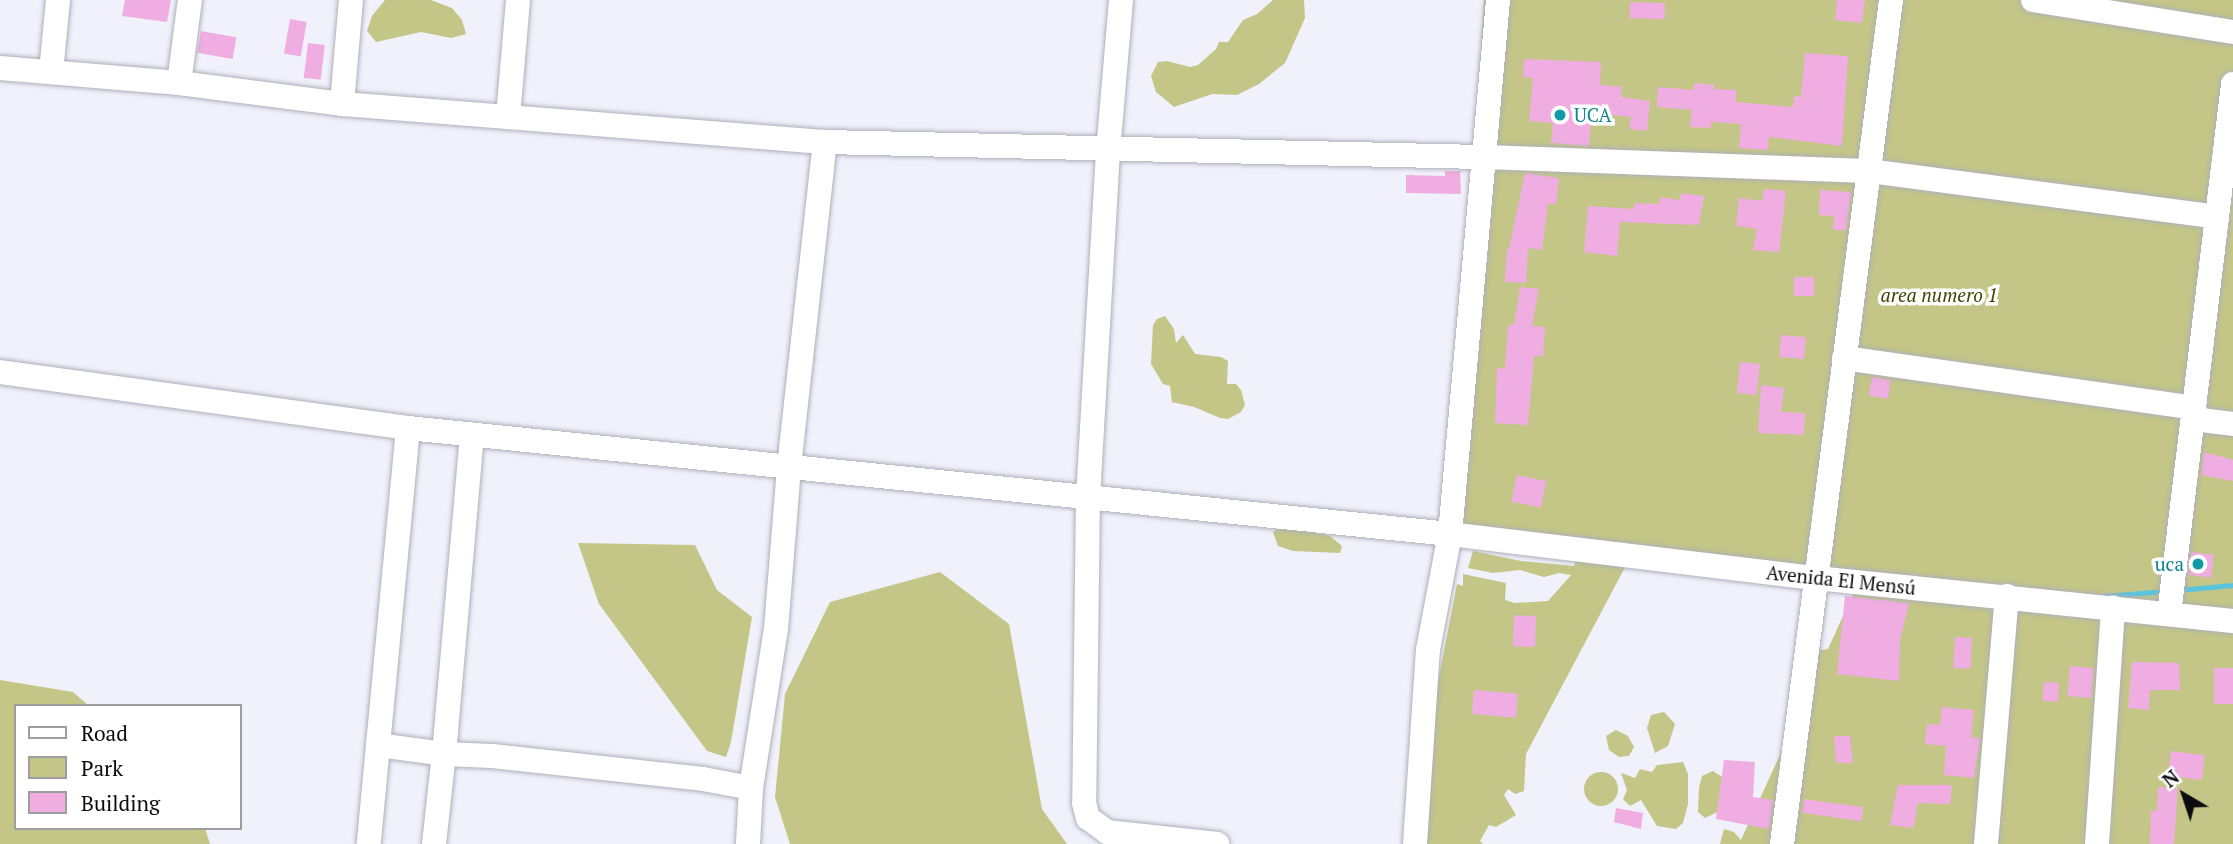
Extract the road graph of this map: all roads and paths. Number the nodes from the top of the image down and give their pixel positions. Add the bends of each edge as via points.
1 (58, 0) edge
2 (190, 0) edge
3 (351, 0) edge
4 (518, 0) edge
5 (1121, 0) edge
6 (1498, 0) edge
7 (1891, 0) edge
8 (2032, 0) edge
9 (2233, 32) edge
10 (0, 68) edge
11 (51, 72) junction
12 (179, 83) junction
13 (2233, 85) edge
14 (342, 104) junction
15 (508, 117) junction
16 (825, 142) junction
17 (1108, 151) junction
18 (1483, 157) junction
19 (1869, 171) junction
20 (2217, 217) junction
21 (1844, 358) junction
22 (0, 372) edge
23 (2193, 414) junction
24 (2233, 424) edge
25 (408, 428) junction
26 (472, 435) junction
27 (789, 467) junction
28 (1088, 498) junction
29 (1450, 534) junction
30 (1816, 578) junction
31 (2007, 596) junction
32 (2113, 608) junction
33 (2169, 614) junction
34 (2233, 621) edge
35 (379, 745) junction
36 (444, 754) junction
37 (751, 788) junction
38 (369, 844) edge
39 (434, 844) edge
40 (748, 844) edge
41 (1217, 844) edge
42 (1415, 844) edge
43 (1782, 844) edge
44 (1986, 844) edge
45 (2097, 844) edge

1 - 11 street
2 - 12 street
3 - 14 street
4 - 15 street
5 - 17 street
6 - 18 street
7 - 19 street
8 - 9 street
10 - 11 street
11 - 12 street
12 - 14 street
13 - 20 street
14 - 15 street
15 - 16 street
16 - 17 street
16 - 27 street
17 - 18 street
17 - 28 street
18 - 19 street
18 - 29 street
19 - 20 street
19 - 21 street
20 - 23 street
21 - 23 street
21 - 30 street
22 - 25 street, Avenida El Mensú
23 - 24 street
23 - 33 street
25 - 26 street, Avenida El Mensú
25 - 35 street
26 - 27 street, Avenida El Mensú
26 - 36 street
27 - 28 street, Avenida El Mensú
27 - 37 street via 776,629
28 - 29 street, Avenida El Mensú
28 - 41 street via 1084,803 1088,818 1107,832
29 - 30 street, Avenida El Mensú
29 - 42 street via 1428,650
30 - 31 street, Avenida El Mensú
30 - 43 street
31 - 32 street, Avenida El Mensú
31 - 44 street
32 - 33 street, Avenida El Mensú
32 - 45 street
33 - 34 street, Avenida El Mensú
35 - 36 street
35 - 38 street
36 - 37 street via 492,755
36 - 39 street
37 - 40 street

